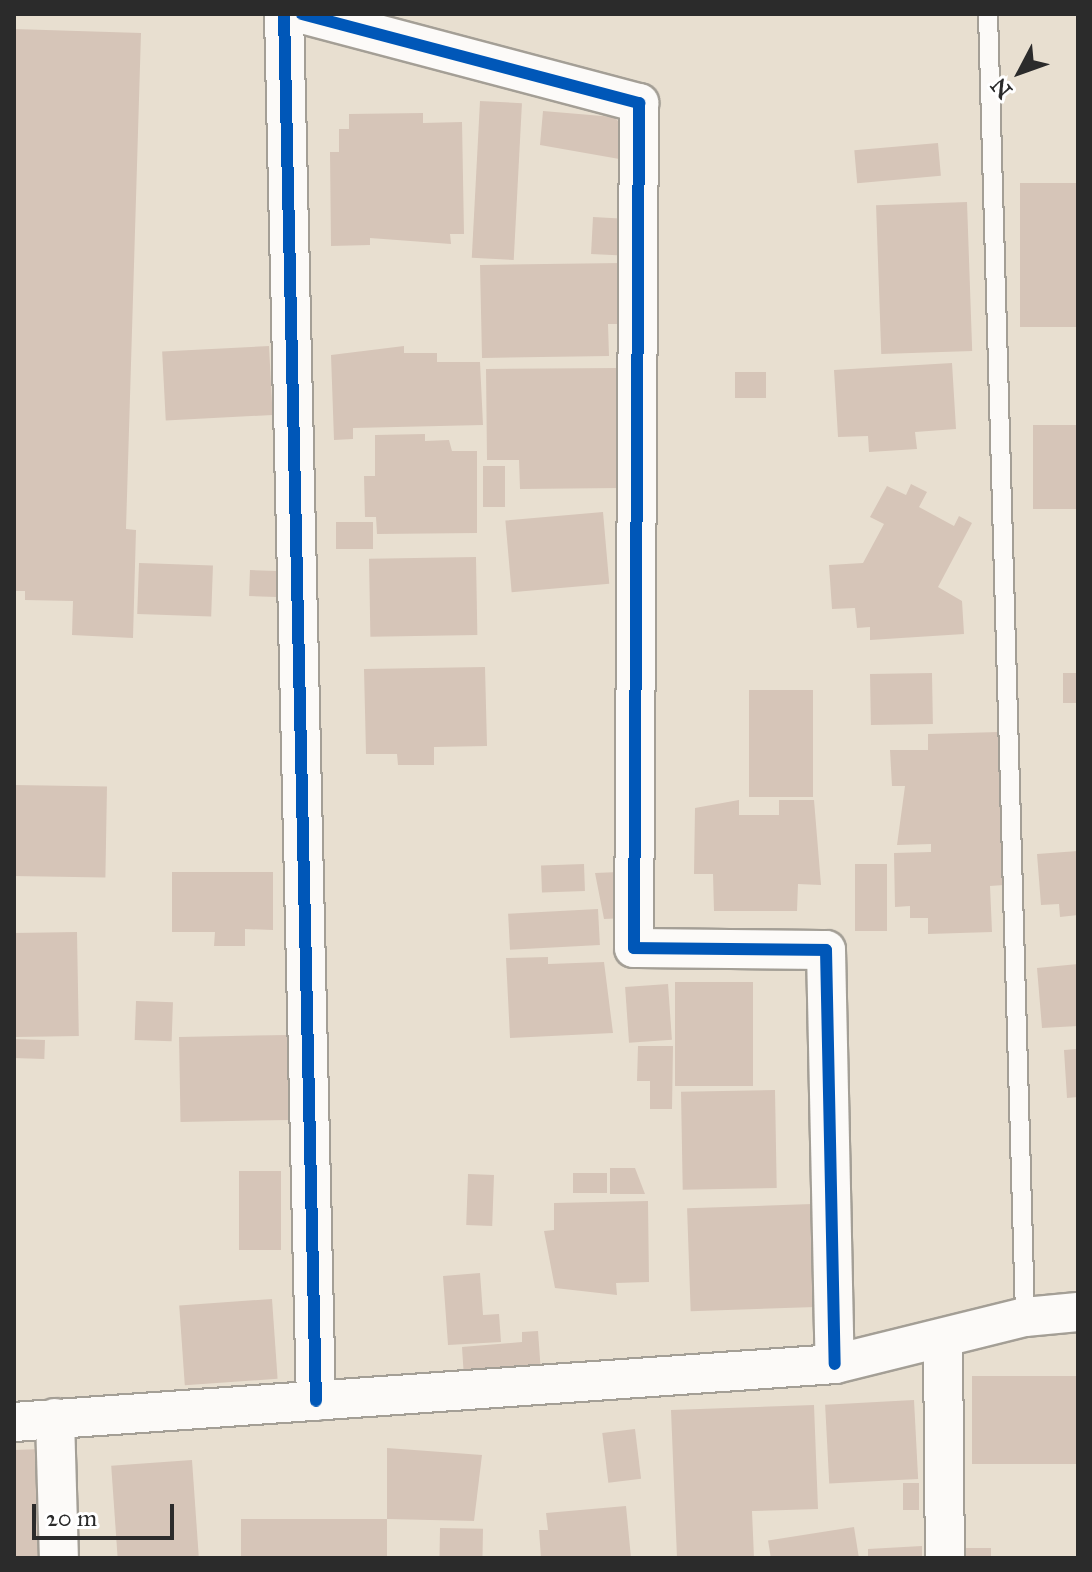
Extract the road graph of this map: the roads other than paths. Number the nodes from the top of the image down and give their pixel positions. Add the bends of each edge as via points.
1 (284, 14) edge
2 (302, 14) edge
3 (988, 14) edge
4 (1078, 1312) edge
5 (1025, 1317) junction
6 (943, 1342) junction
7 (835, 1364) junction
8 (316, 1401) junction
9 (55, 1418) junction
10 (14, 1422) edge
11 (59, 1558) edge
12 (945, 1558) edge

1 - 8 street
2 - 7 street via 639,103 634,948 826,950
3 - 5 lane
4 - 5 street
5 - 6 street
6 - 7 street
6 - 12 street
7 - 8 street
8 - 9 street
9 - 10 street
9 - 11 street

